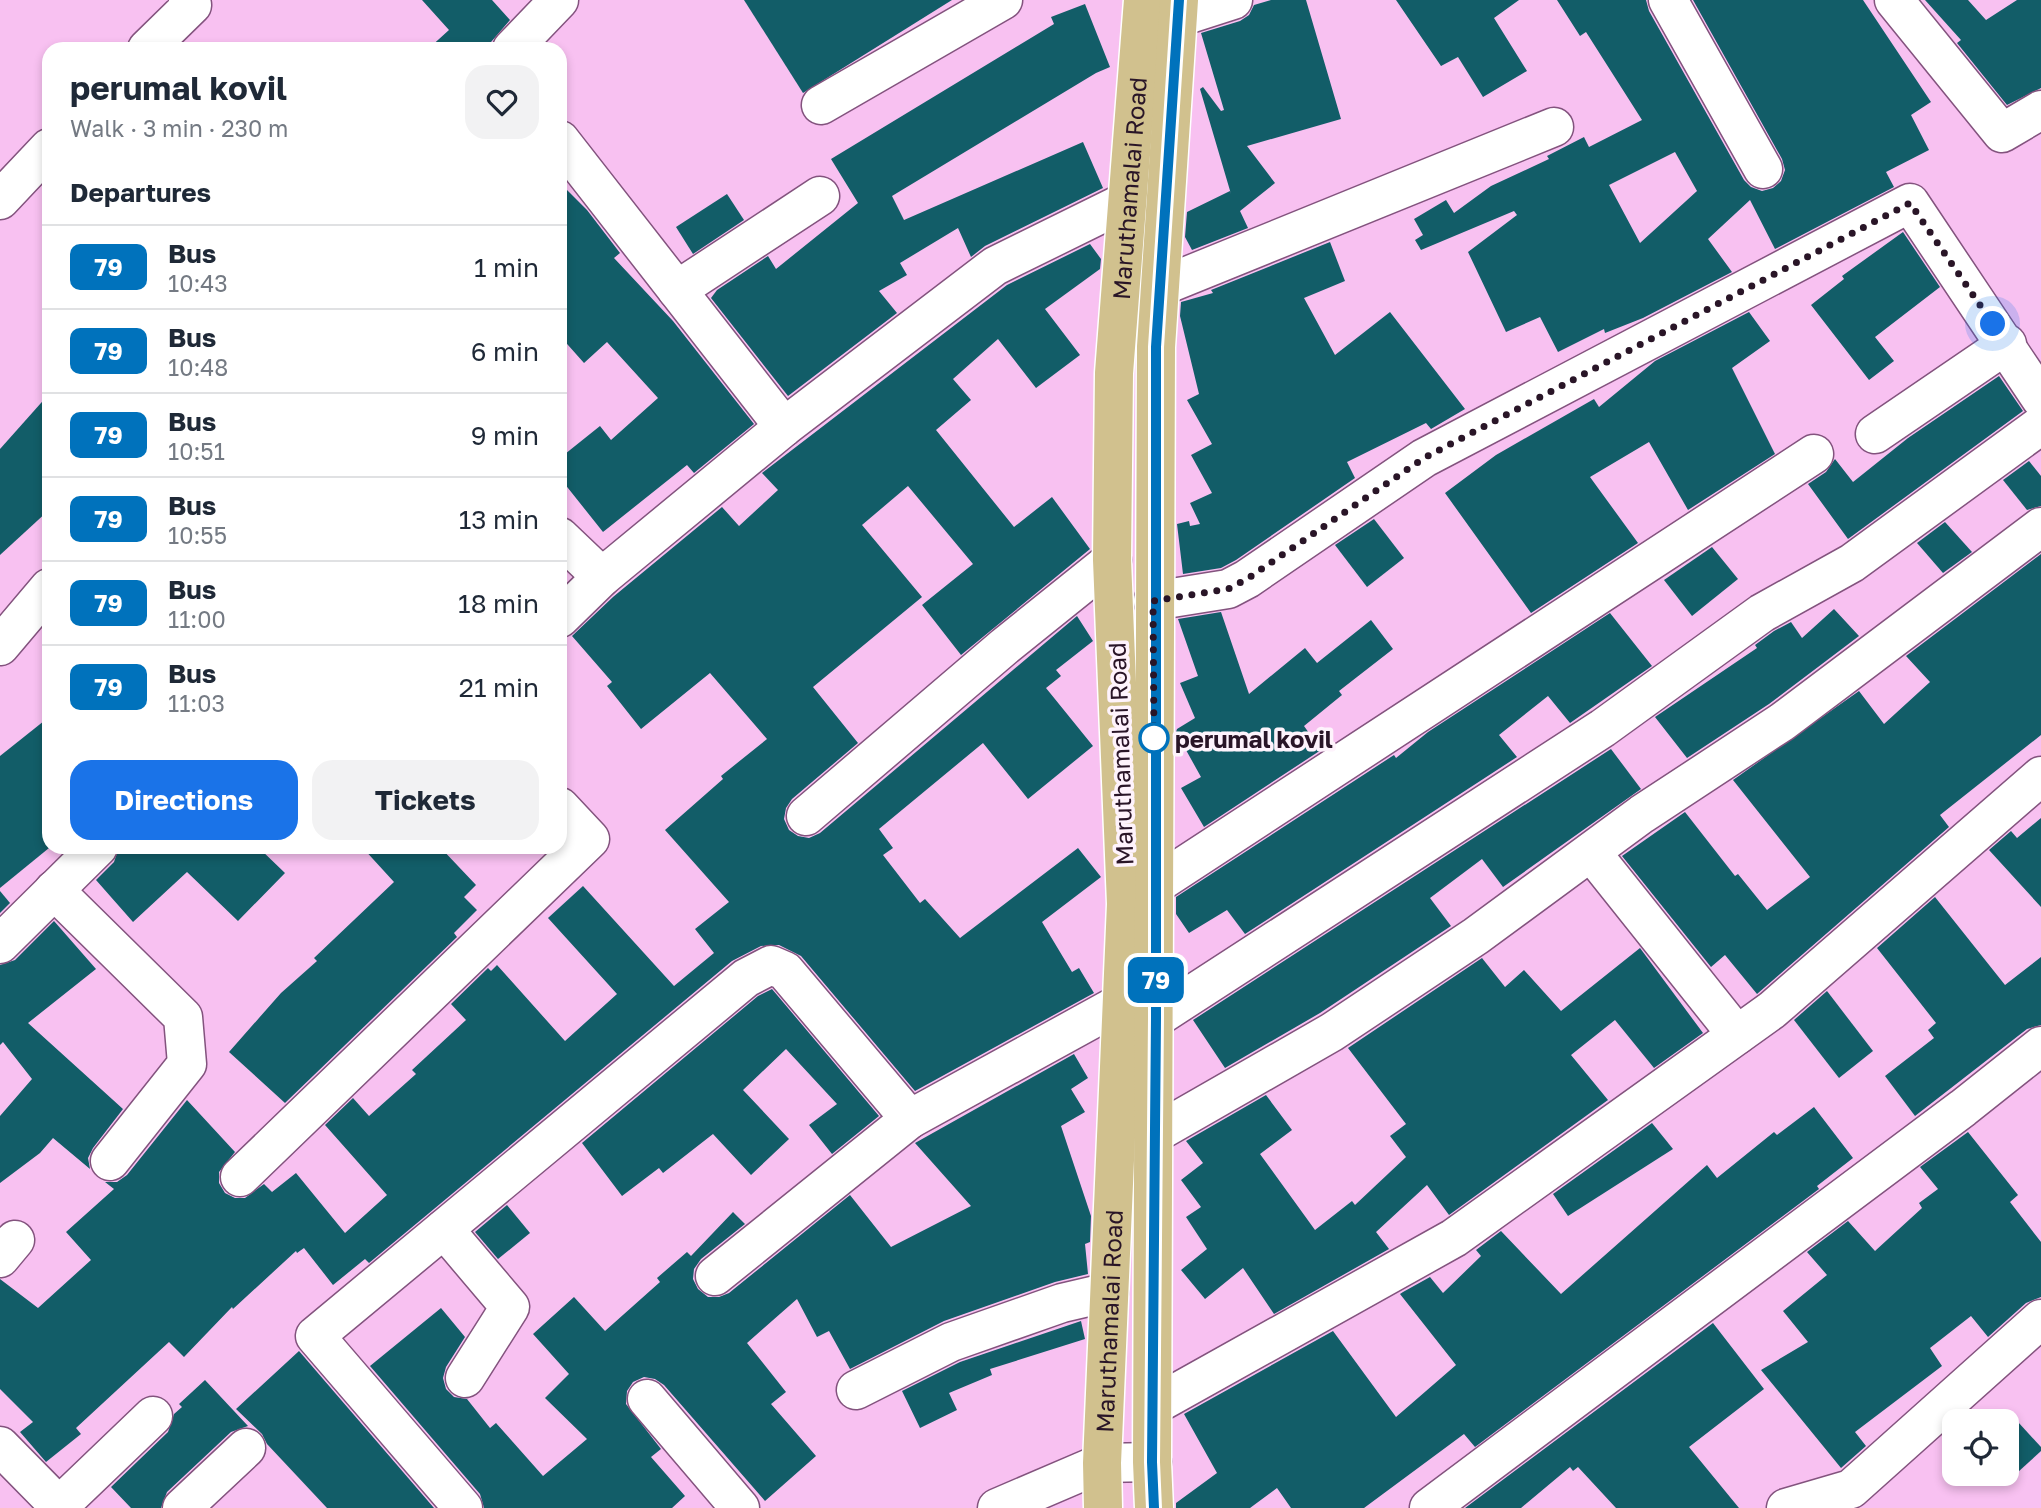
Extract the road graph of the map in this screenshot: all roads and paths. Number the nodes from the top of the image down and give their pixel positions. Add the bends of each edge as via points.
1 (188, 0) edge
2 (559, 0) edge
3 (1003, 0) edge
4 (1143, 0) edge
5 (1233, 0) edge
6 (1668, 0) edge
7 (1894, 0) edge
8 (1178, 9) edge
9 (155, 42) edge
10 (520, 42) edge
11 (821, 105) dead end
12 (2041, 110) edge
13 (1554, 127) dead end
14 (567, 149) edge
15 (42, 155) edge
16 (1763, 169) dead end
17 (820, 195) dead end
18 (1166, 198) junction
19 (0, 200) edge
20 (1127, 201) junction
21 (1160, 287) junction
22 (677, 290) junction
23 (2007, 345) junction
24 (2041, 399) edge
25 (2041, 425) edge
26 (784, 427) junction
27 (1875, 434) dead end
28 (1814, 454) dead end
29 (2041, 527) edge
30 (567, 544) edge
31 (1112, 560) junction
32 (601, 577) junction
33 (42, 596) edge
34 (1153, 601) junction
35 (567, 611) edge
36 (0, 646) edge
37 (2041, 776) edge
38 (567, 814) edge
39 (806, 816) dead end
40 (1591, 852) junction
41 (91, 854) edge
42 (1155, 885) junction
43 (54, 890) junction
44 (0, 944) edge
45 (1139, 1010) junction
46 (1737, 1035) junction
47 (2041, 1046) edge
48 (910, 1119) junction
49 (1154, 1134) junction
50 (110, 1161) dead end
51 (240, 1177) dead end
52 (444, 1229) junction
53 (715, 1276) dead end
54 (1109, 1292) junction
55 (2041, 1319) edge
56 (465, 1378) dead end
57 (856, 1390) dead end
58 (647, 1399) dead end
59 (1153, 1406) junction
60 (153, 1416) dead end
61 (0, 1446) edge
62 (246, 1448) dead end
63 (1152, 1462) junction
64 (1101, 1463) junction
65 (59, 1507) edge
66 (182, 1508) edge
67 (463, 1508) edge
68 (740, 1508) edge
69 (997, 1508) edge
70 (1103, 1508) edge
71 (1154, 1508) edge
72 (1429, 1508) edge
73 (1786, 1508) edge

1 - 9 street via 192,5
2 - 10 street
3 - 11 street
4 - 20 main road, Maruthamalai Road
5 - 8 street
6 - 16 street
7 - 12 street via 2002,134
8 - 18 main road, Maruthamalai Road
13 - 21 street
14 - 22 street
15 - 19 street
17 - 22 street
18 - 20 street
18 - 21 main road, Maruthamalai Road
20 - 26 street via 995,266
20 - 31 main road, Maruthamalai Road via 1114,373
21 - 34 main road, Maruthamalai Road
22 - 26 street
23 - 24 street
23 - 27 street
23 - 34 street via 1910,203 1424,458 1228,589
25 - 45 street via 1852,563 1762,613 1603,728
26 - 32 street
28 - 42 street
29 - 40 street via 1782,722
30 - 32 street
31 - 39 street
31 - 45 main road, Maruthamalai Road via 1126,904
32 - 35 street
33 - 36 street
34 - 42 main road, Maruthamalai Road
37 - 46 street via 1772,1010
38 - 51 street via 590,839
40 - 46 street
40 - 49 street via 1332,1032
41 - 43 street
42 - 45 main road, Maruthamalai Road
43 - 44 street
43 - 50 street via 183,1017 187,1064
45 - 48 street
45 - 49 main road, Maruthamalai Road
45 - 54 main road, Maruthamalai Road
46 - 59 street via 1454,1238
47 - 72 street
48 - 52 street via 785,971 771,965 747,978
48 - 53 street
49 - 59 main road, Maruthamalai Road
52 - 56 street via 510,1307
52 - 67 street via 314,1336
54 - 57 street via 1062,1303 951,1342
54 - 64 main road, Maruthamalai Road
55 - 73 street via 1851,1489
58 - 68 street
59 - 63 main road, Maruthamalai Road
60 - 65 street
61 - 65 street
62 - 66 street
63 - 64 street
63 - 71 main road, Maruthamalai Road
64 - 69 street
64 - 70 main road, Maruthamalai Road

